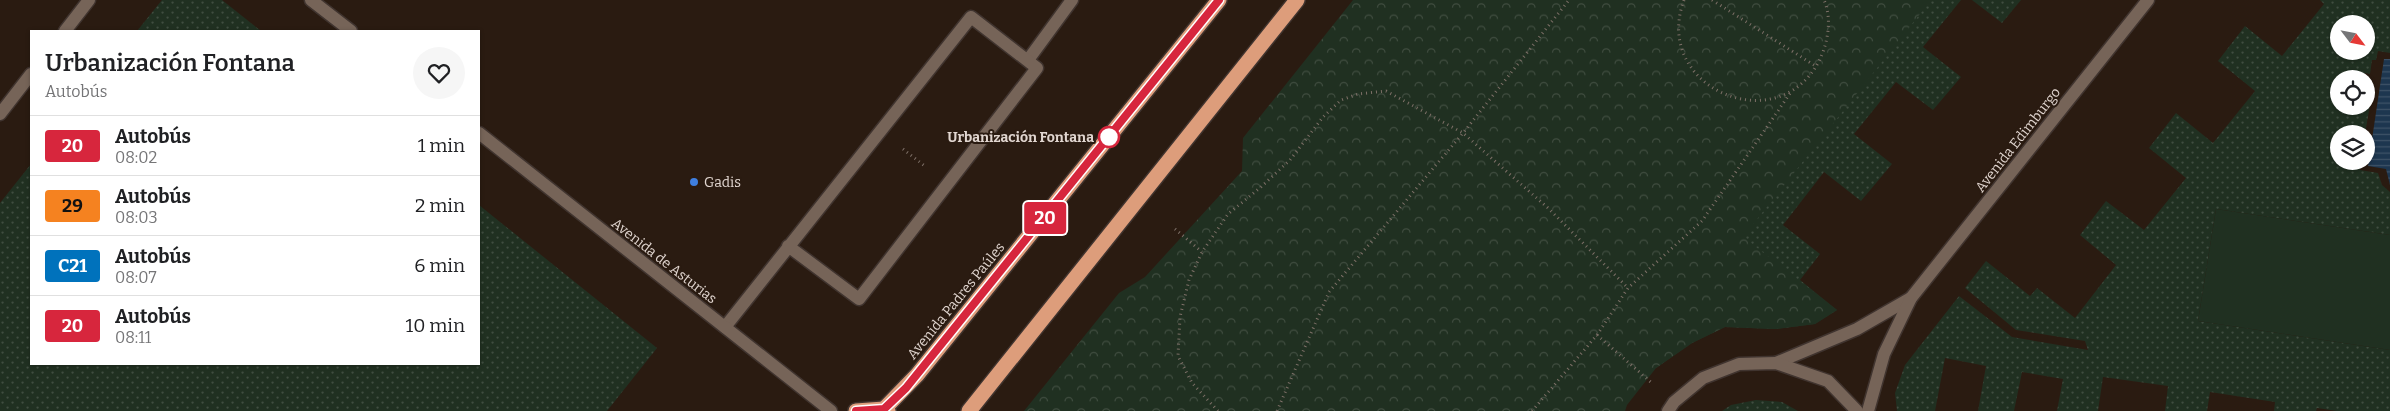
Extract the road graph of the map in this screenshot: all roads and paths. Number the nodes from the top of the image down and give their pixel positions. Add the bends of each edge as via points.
1 (89, 0) edge
2 (311, 0) edge
3 (1072, 0) edge
4 (1219, 0) edge
5 (1297, 0) edge
6 (1569, 0) edge
7 (1684, 0) edge
8 (1712, 0) edge
9 (1824, 0) edge
10 (2148, 0) edge
11 (66, 30) edge
12 (350, 30) edge
13 (1028, 60) junction
14 (1817, 67) junction
15 (30, 75) edge
16 (1791, 92) junction
17 (0, 114) edge
18 (880, 131) junction
19 (1462, 133) junction
20 (480, 134) edge
21 (948, 184) junction
22 (1175, 229) dead end
23 (788, 246) junction
24 (1202, 252) junction
25 (1628, 288) junction
26 (1911, 298) junction
27 (725, 327) junction
28 (1597, 335) junction
29 (1776, 363) junction
30 (1671, 406) edge
31 (886, 410) edge
32 (831, 411) edge
33 (856, 411) edge
34 (970, 411) edge
35 (1218, 411) edge
36 (1277, 411) edge
37 (1532, 411) edge
38 (1857, 411) edge
39 (1868, 411) edge

1 - 11 street
2 - 12 street
3 - 13 street
4 - 31 highway, Avenida Padres Paúles
5 - 34 highway
6 - 19 path
7 - 16 path via 1680,12 1680,41 1690,67 1710,88 1736,100 1764,101
8 - 14 path
9 - 14 path via 1828,9 1828,39
10 - 26 street, Avenida Edimburgo
13 - 18 street via 971,17
13 - 21 street via 1037,68
14 - 16 path
15 - 17 street
16 - 25 path via 1702,221
18 - 21 path
18 - 23 street
19 - 24 path via 1386,91 1358,94 1341,100 1323,117 1290,160 1228,214
19 - 25 path via 1548,208
19 - 36 path via 1330,292
20 - 27 street, Avenida de Asturias
21 - 23 street via 859,299
22 - 24 path
23 - 27 street
24 - 35 path via 1189,280 1180,317 1178,356 1192,383
25 - 28 path
26 - 29 street, Avenida Edimburgo via 1857,329
26 - 39 street, Avenida Edimburgo via 1884,354
27 - 32 street, Avenida de Asturias
28 - 30 path
28 - 37 path
29 - 30 street via 1739,364 1712,374
29 - 38 street via 1828,381
31 - 33 highway

